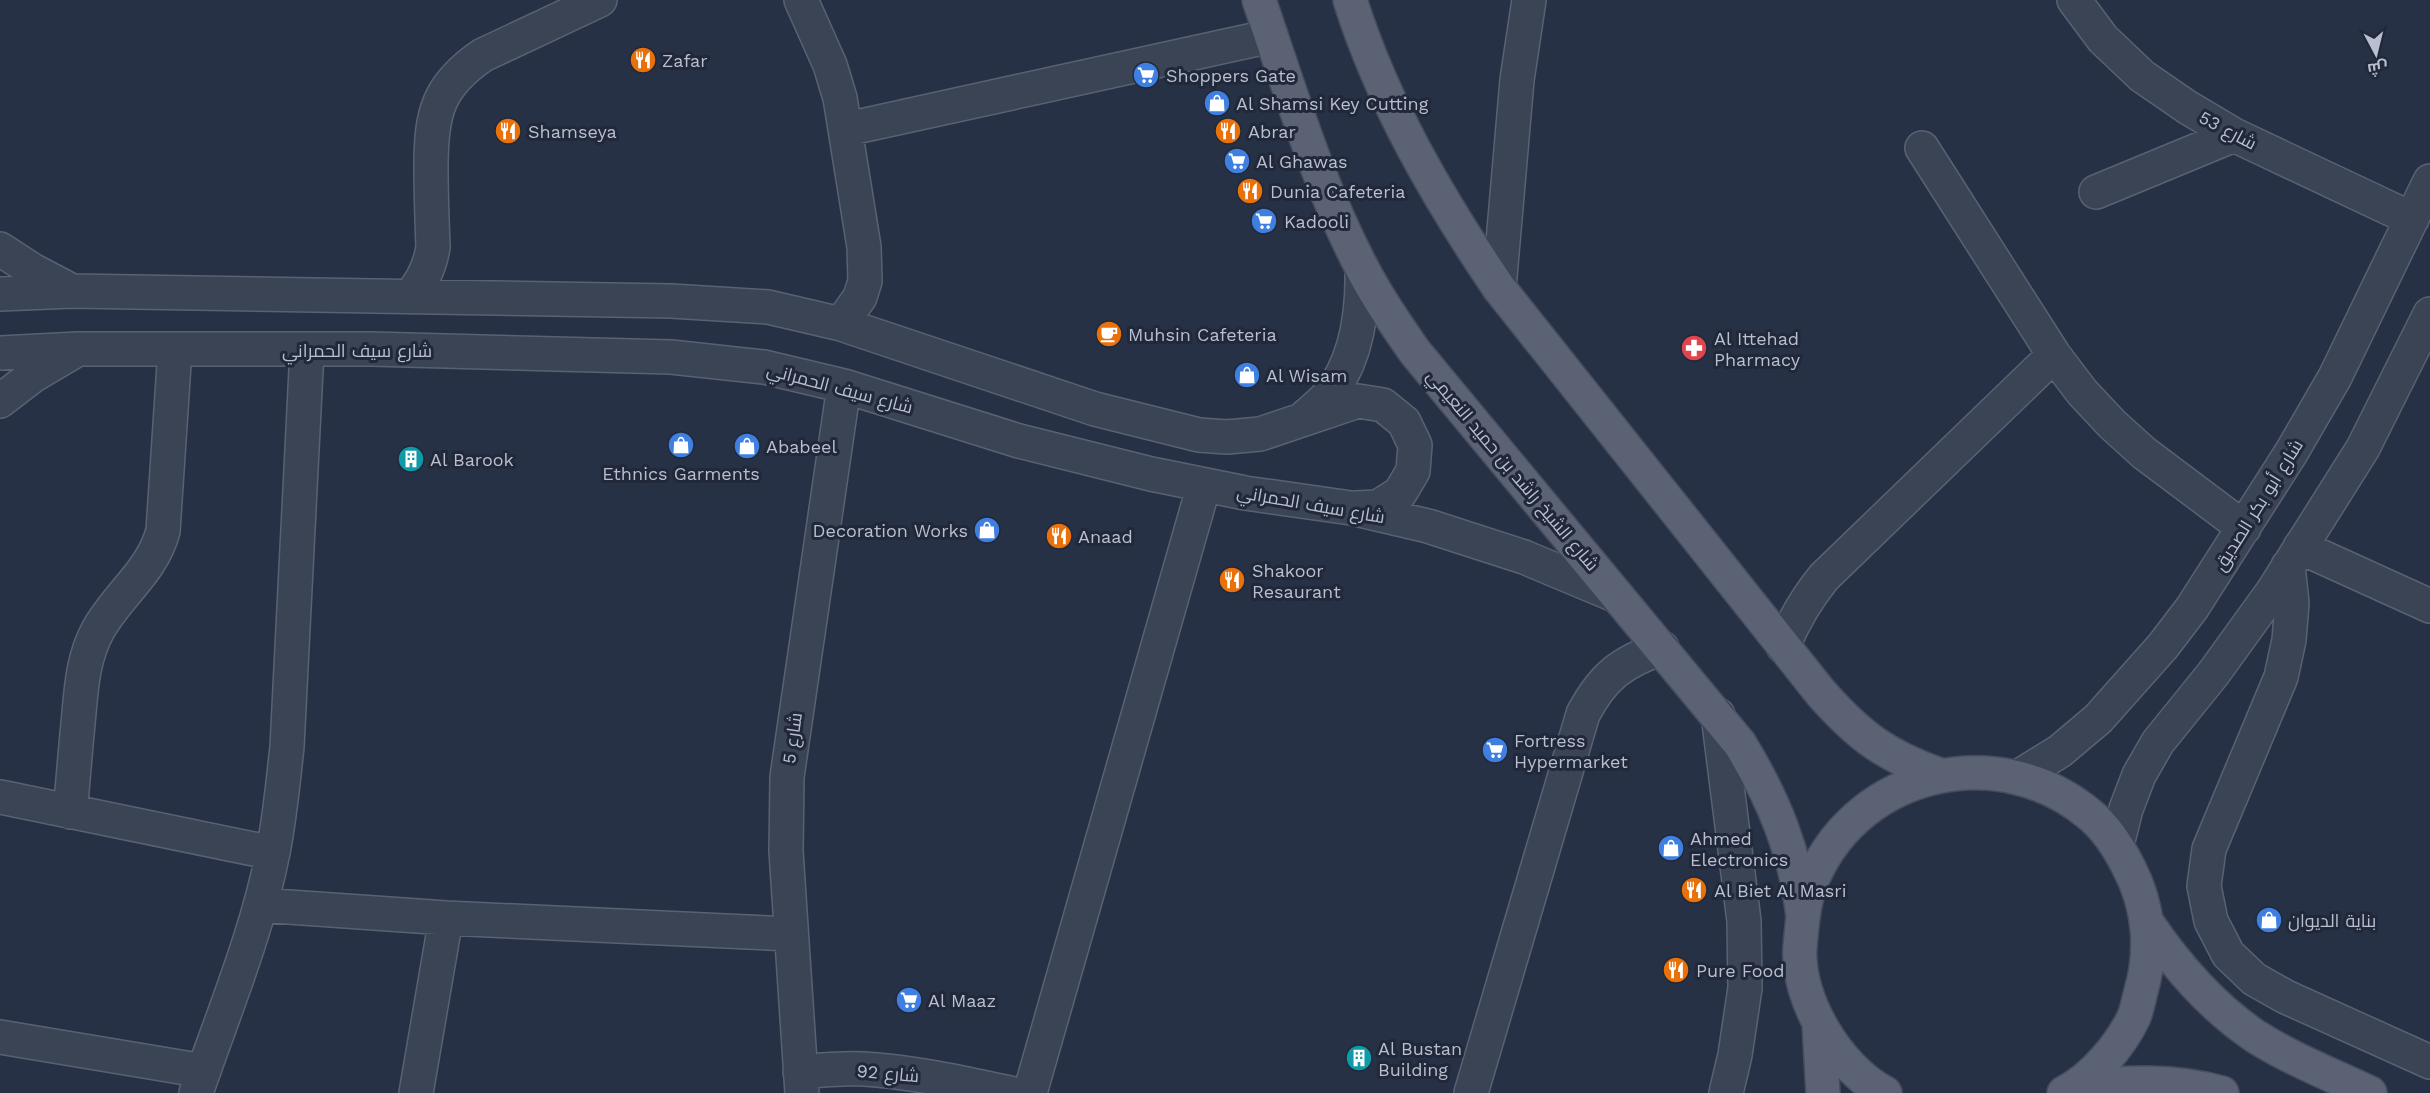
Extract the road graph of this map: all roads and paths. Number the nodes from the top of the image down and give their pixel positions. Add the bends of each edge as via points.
1 (600, 0) edge
2 (801, 0) edge
3 (1258, 0) edge
4 (1350, 0) edge
5 (1529, 0) edge
6 (2082, 3) edge
7 (1271, 36) junction
8 (847, 129) junction
9 (2234, 135) junction
10 (1922, 148) dead end
11 (2430, 181) edge
12 (2096, 192) dead end
13 (2412, 219) junction
14 (0, 249) edge
15 (1362, 268) junction
16 (1499, 288) junction
17 (73, 291) junction
18 (0, 294) edge
19 (409, 297) junction
20 (2430, 314) edge
21 (841, 324) junction
22 (78, 349) junction
23 (175, 349) junction
24 (307, 350) junction
25 (0, 353) edge
26 (2054, 355) junction
27 (844, 386) junction
28 (0, 401) edge
29 (1301, 420) junction
30 (1204, 485) junction
31 (1351, 508) junction
32 (2244, 528) junction
33 (2294, 556) junction
34 (1617, 596) junction
35 (2430, 606) edge
36 (1783, 646) junction
37 (1662, 648) junction
38 (1718, 715) junction
39 (1940, 775) junction
40 (2018, 777) junction
41 (0, 797) edge
42 (70, 812) junction
43 (2117, 845) junction
44 (273, 853) junction
45 (260, 905) junction
46 (1803, 916) junction
47 (446, 918) junction
48 (2148, 924) junction
49 (791, 934) junction
50 (1819, 1023) junction
51 (0, 1037) edge
52 (2430, 1062) edge
53 (200, 1082) edge
54 (801, 1082) edge
55 (929, 1085) edge
56 (2069, 1091) edge
57 (416, 1093) edge
58 (1010, 1093) edge
59 (1030, 1093) edge
60 (1471, 1093) edge
61 (1726, 1093) edge
62 (1823, 1093) edge
63 (1885, 1093) edge
64 (2222, 1093) edge
65 (2370, 1093) edge

1 - 19 street via 483,55 451,82 433,120 431,261
2 - 8 street via 830,65
3 - 7 main road, شارع الشيخ راشد بن حميد النعيمي
4 - 16 main road via 1387,95 1420,162
5 - 16 street via 1517,80
6 - 9 street, شارع 53 via 2103,39 2142,76
7 - 8 street
7 - 15 main road, شارع الشيخ راشد بن حميد النعيمي via 1324,184
8 - 21 street via 866,264 860,297
9 - 12 street
9 - 13 street, شارع 53
10 - 26 street
11 - 13 street, شارع أبو بكر الصديق
13 - 32 street, شارع أبو بكر الصديق via 2335,377
14 - 17 street
15 - 29 street via 1357,336 1345,368 1327,397
15 - 34 main road, شارع الشيخ راشد بن حميد النعيمي via 1414,351
16 - 36 main road
17 - 18 street
17 - 19 street
19 - 21 street via 729,303 768,307
20 - 33 street via 2363,448
21 - 29 street via 1030,389 1199,435 1260,434
22 - 23 street, شارع سيف الحمراني
22 - 25 street, شارع سيف الحمراني
22 - 28 street
23 - 24 street, شارع سيف الحمراني
23 - 42 street via 163,531 150,563 90,645 82,681
24 - 27 street, شارع سيف الحمراني via 672,357 764,367
24 - 44 street via 287,747
26 - 32 street via 2112,424
26 - 36 street via 1824,577 1798,613
27 - 30 street, شارع سيف الحمراني via 1019,441
27 - 49 street, شارع 5 via 787,777
29 - 31 street via 1358,401 1383,405 1404,422 1415,445 1413,471 1400,493 1378,507
30 - 31 street, شارع سيف الحمراني
30 - 59 street
31 - 34 street, شارع سيف الحمراني via 1428,526 1524,557
32 - 40 street, شارع أبو بكر الصديق via 2192,608 2112,705 2060,751
33 - 35 street
33 - 43 street via 2238,641 2158,742 2136,783
33 - 52 street via 2289,640 2281,677 2209,849 2204,886 2211,921 2228,954 2254,979
34 - 37 main road, شارع الشيخ راشد بن حميد النعيمي
36 - 39 main road via 1845,720 1874,744 1906,763
37 - 38 main road, شارع الشيخ راشد بن حميد النعيمي
37 - 60 street via 1614,671 1583,714
38 - 46 main road, شارع الشيخ راشد بن حميد النعيمي via 1740,744 1776,810 1798,880
38 - 61 street via 1744,921 1745,988
39 - 40 main road via 1979,772
39 - 46 main road via 1900,788 1865,810 1836,841 1814,876
40 - 43 main road via 2056,791 2090,814
41 - 42 street
42 - 44 street
43 - 48 main road via 2137,883
44 - 45 street
45 - 47 street
45 - 53 street
46 - 50 main road via 1801,961
47 - 49 street
47 - 57 street
48 - 56 main road via 2147,971 2134,1017 2108,1056
48 - 65 main road via 2196,986 2225,1013 2290,1056
49 - 54 street, شارع 5
50 - 62 main road
50 - 63 main road via 1843,1059
51 - 53 street
54 - 55 street, شارع 92 via 862,1069
55 - 58 street, شارع 92
56 - 64 main road via 2123,1082 2172,1083

